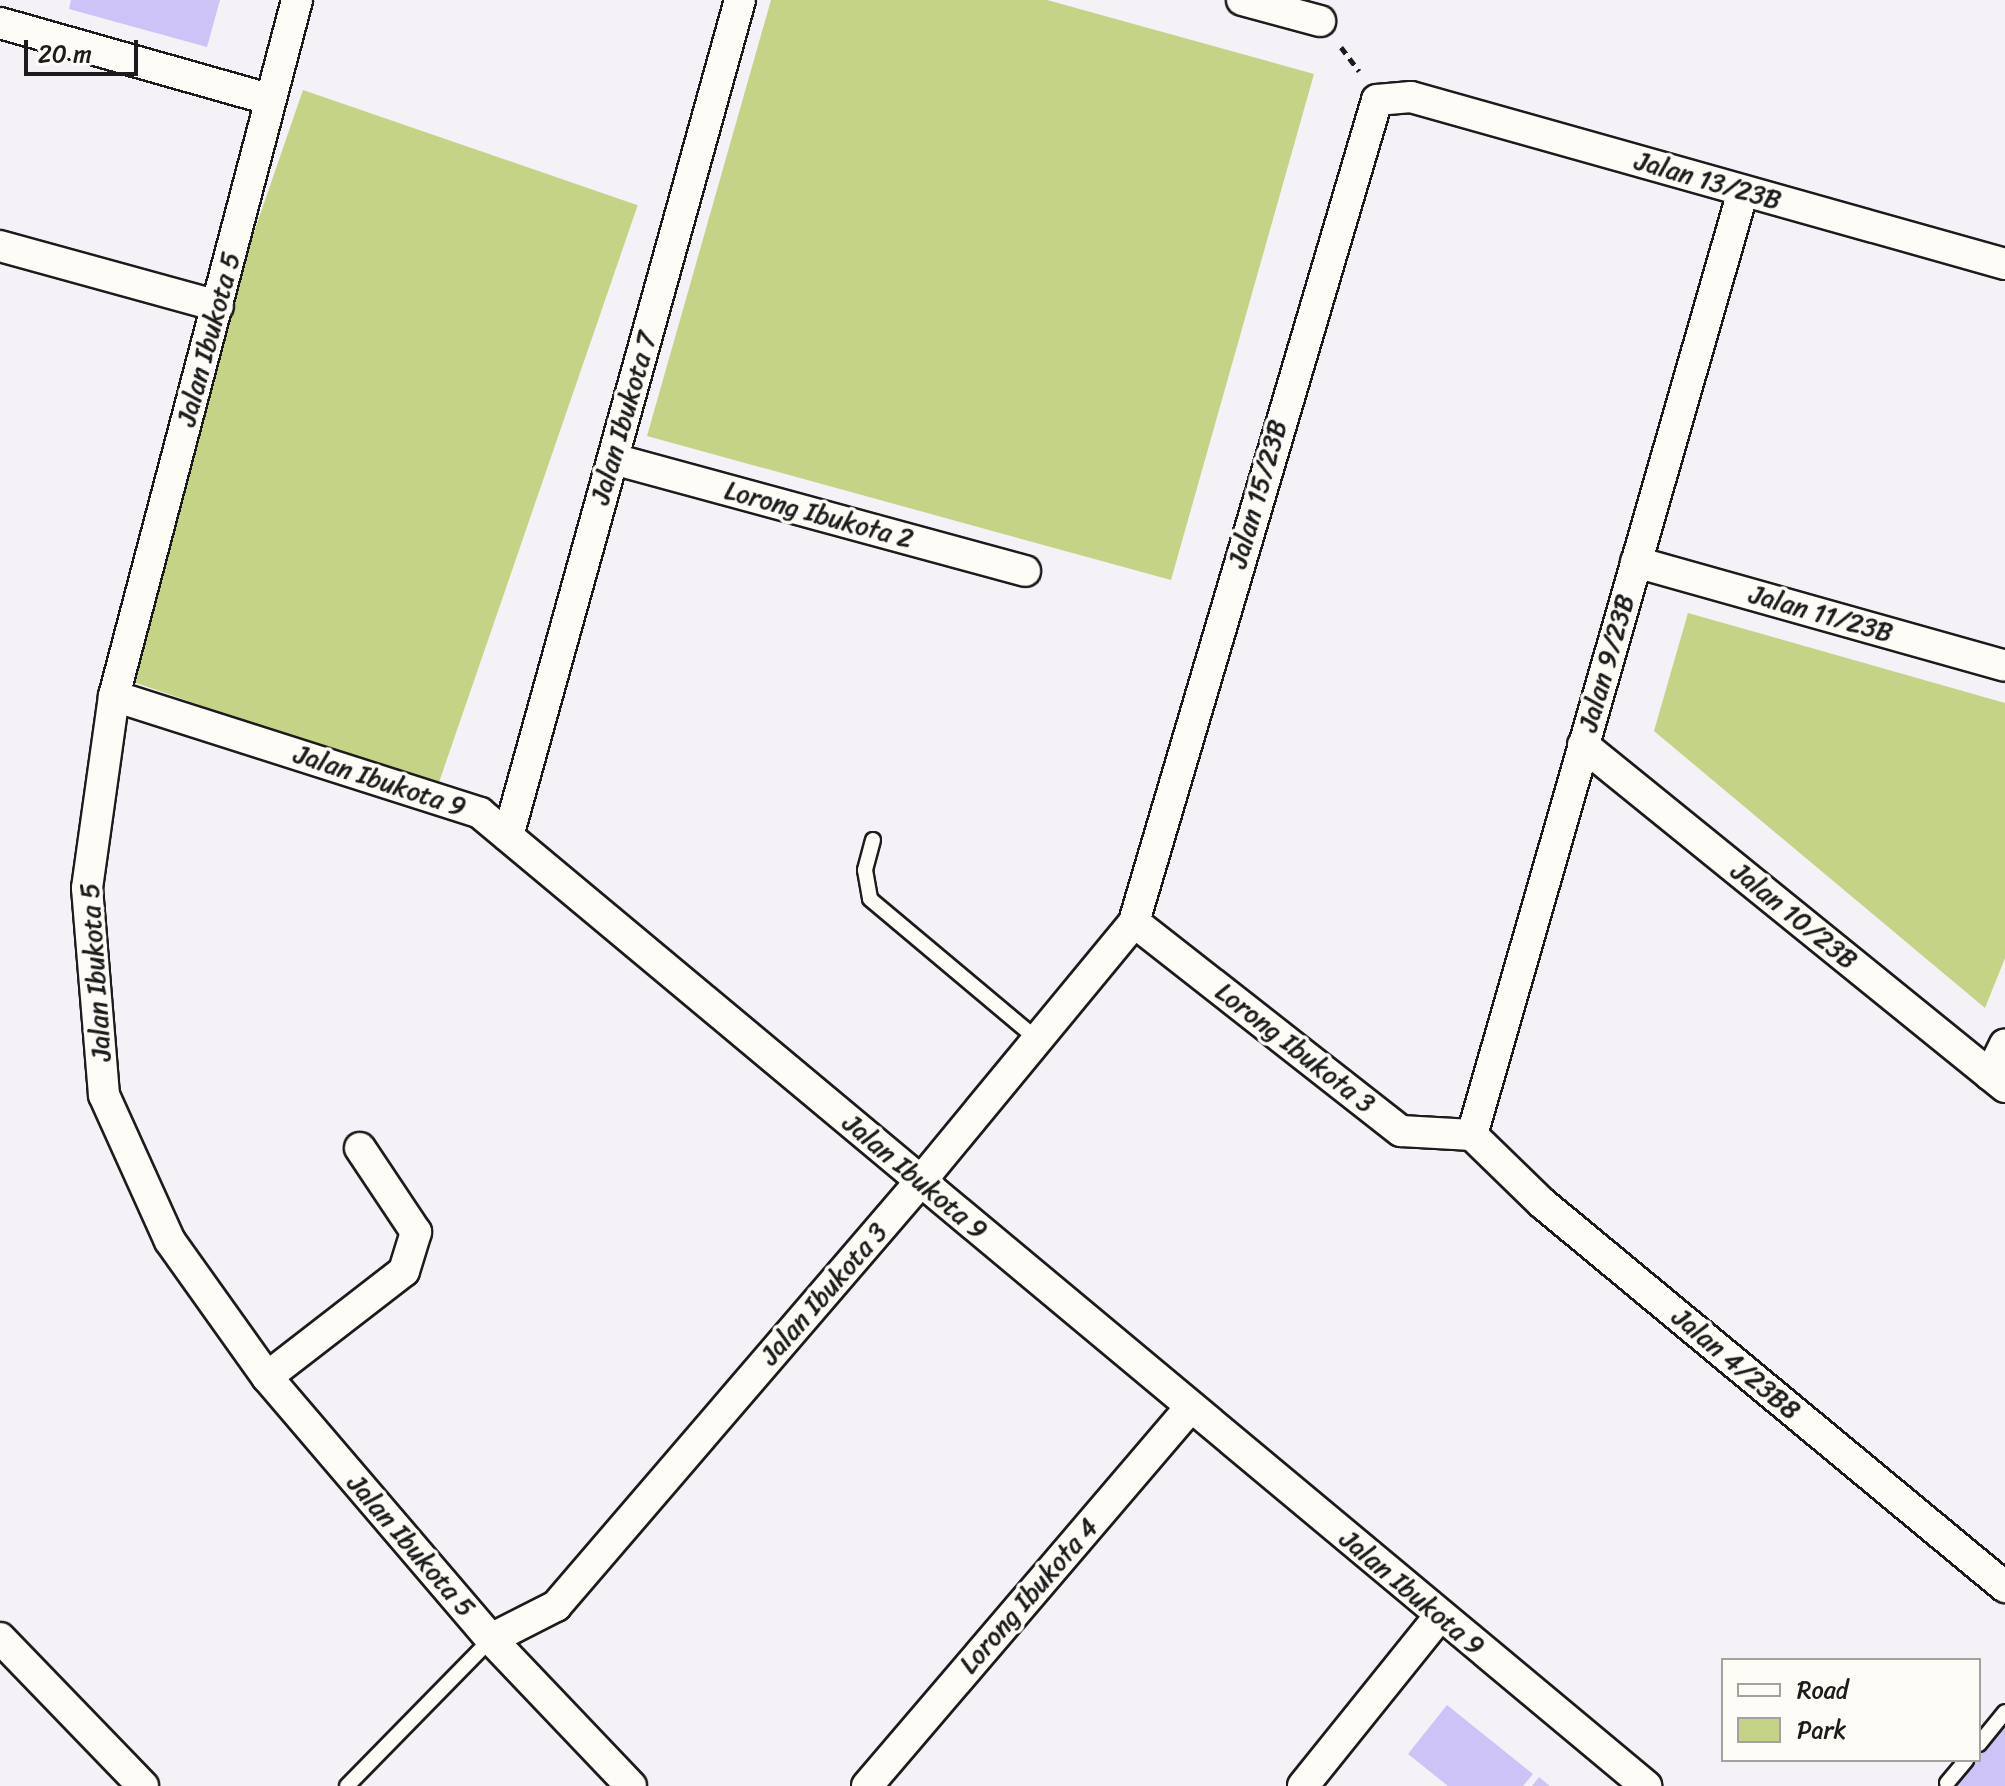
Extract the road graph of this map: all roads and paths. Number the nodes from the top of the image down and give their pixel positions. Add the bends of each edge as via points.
1 (297, 0) edge
2 (740, 0) edge
3 (1242, 0) edge
4 (1320, 21) joint
5 (0, 23) edge
6 (269, 99) junction
7 (1377, 100) junction
8 (1743, 191) junction
9 (0, 246) edge
10 (2005, 264) edge
11 (218, 306) junction
12 (613, 459) junction
13 (1636, 562) junction
14 (1025, 571) dead end
15 (2005, 666) edge
16 (114, 696) junction
17 (1583, 745) junction
18 (508, 836) junction
19 (873, 840) dead end
20 (1134, 922) junction
21 (1037, 1039) junction
22 (2005, 1044) edge
23 (1998, 1081) edge
24 (1472, 1135) junction
25 (360, 1148) dead end
26 (920, 1182) junction
27 (267, 1377) junction
28 (1191, 1407) junction
29 (2005, 1587) edge
30 (1439, 1617) junction
31 (491, 1639) junction
32 (2, 1649) edge
33 (2005, 1712) edge
34 (1981, 1742) edge
35 (1964, 1762) edge
36 (1947, 1783) dead end
37 (143, 1786) edge
38 (347, 1786) edge
39 (631, 1786) edge
40 (867, 1786) edge
41 (1303, 1786) edge
42 (1646, 1786) edge

1 - 6 street, Jalan Ibukota 5
2 - 12 street, Jalan Ibukota 7
3 - 4 street
4 - 7 path
5 - 6 street
6 - 11 street, Jalan Ibukota 5
7 - 8 street, Jalan 13/23B via 1411,97
7 - 20 street, Jalan 15/23B
8 - 10 street, Jalan 13/23B
8 - 13 street, Jalan 9/23B
9 - 11 street
11 - 16 street, Jalan Ibukota 5
12 - 14 street, Lorong Ibukota 2
12 - 18 street, Jalan Ibukota 7
13 - 15 street, Jalan 11/23B
13 - 17 street, Jalan 9/23B
16 - 18 street, Jalan Ibukota 9 via 480,813
16 - 27 street, Jalan Ibukota 5 via 87,888 104,1095 170,1241
17 - 23 street, Jalan 10/23B
17 - 24 street, Jalan 9/23B
18 - 26 street, Jalan Ibukota 9
19 - 21 lane via 865,870 870,899
20 - 21 street, Jalan Ibukota 3
20 - 24 street, Lorong Ibukota 3 via 1401,1131
21 - 26 street, Jalan Ibukota 3
22 - 23 street
24 - 29 street, Jalan 4/23B8 via 1542,1203
25 - 27 street via 416,1232 404,1271
26 - 28 street, Jalan Ibukota 9
26 - 31 street, Jalan Ibukota 3 via 556,1606
27 - 31 street, Jalan Ibukota 5
28 - 30 street, Jalan Ibukota 9
28 - 40 street, Lorong Ibukota 4
30 - 41 street
30 - 42 street, Jalan Ibukota 9
31 - 38 lane via 375,1767
31 - 39 street, Jalan Ibukota 5
32 - 37 street
33 - 34 lane
35 - 36 lane

